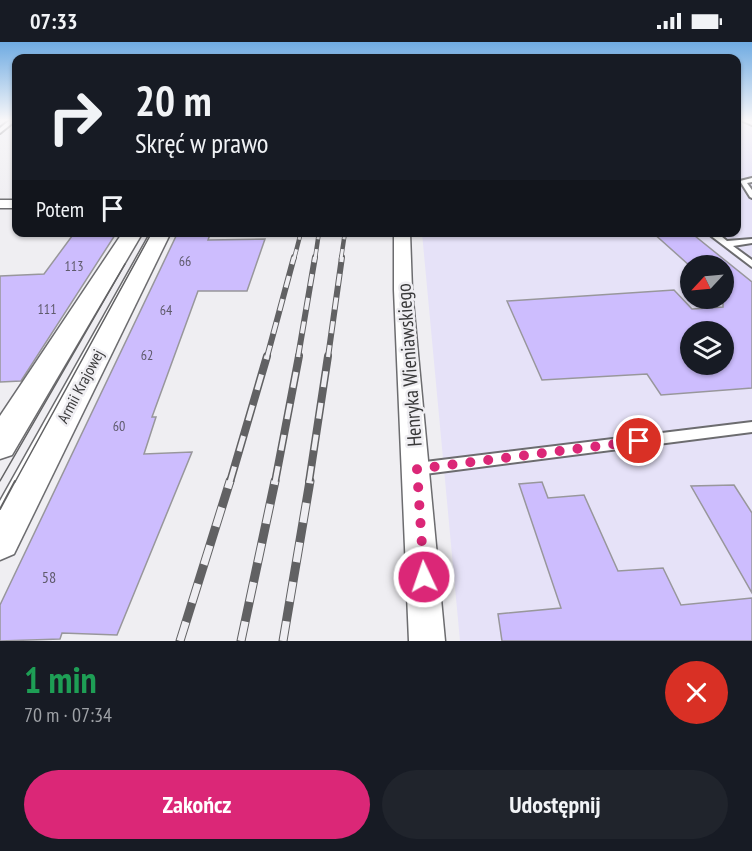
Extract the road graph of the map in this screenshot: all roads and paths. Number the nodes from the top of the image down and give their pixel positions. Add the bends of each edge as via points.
1 (752, 180) edge
2 (752, 196) edge
3 (130, 237) edge
4 (158, 237) edge
5 (402, 237) edge
6 (717, 237) edge
7 (752, 241) edge
8 (726, 244) junction
9 (752, 264) edge
10 (752, 427) edge
11 (0, 444) edge
12 (417, 469) junction
13 (0, 540) edge
14 (428, 641) edge

1 - 2 lane via 743,181
3 - 11 street, Armii Krajowej
4 - 13 street, Armii Krajowej
5 - 12 street, Henryka Wieniawskiego
6 - 8 lane
7 - 8 lane
8 - 9 lane
10 - 12 lane
12 - 14 street, Henryka Wieniawskiego

